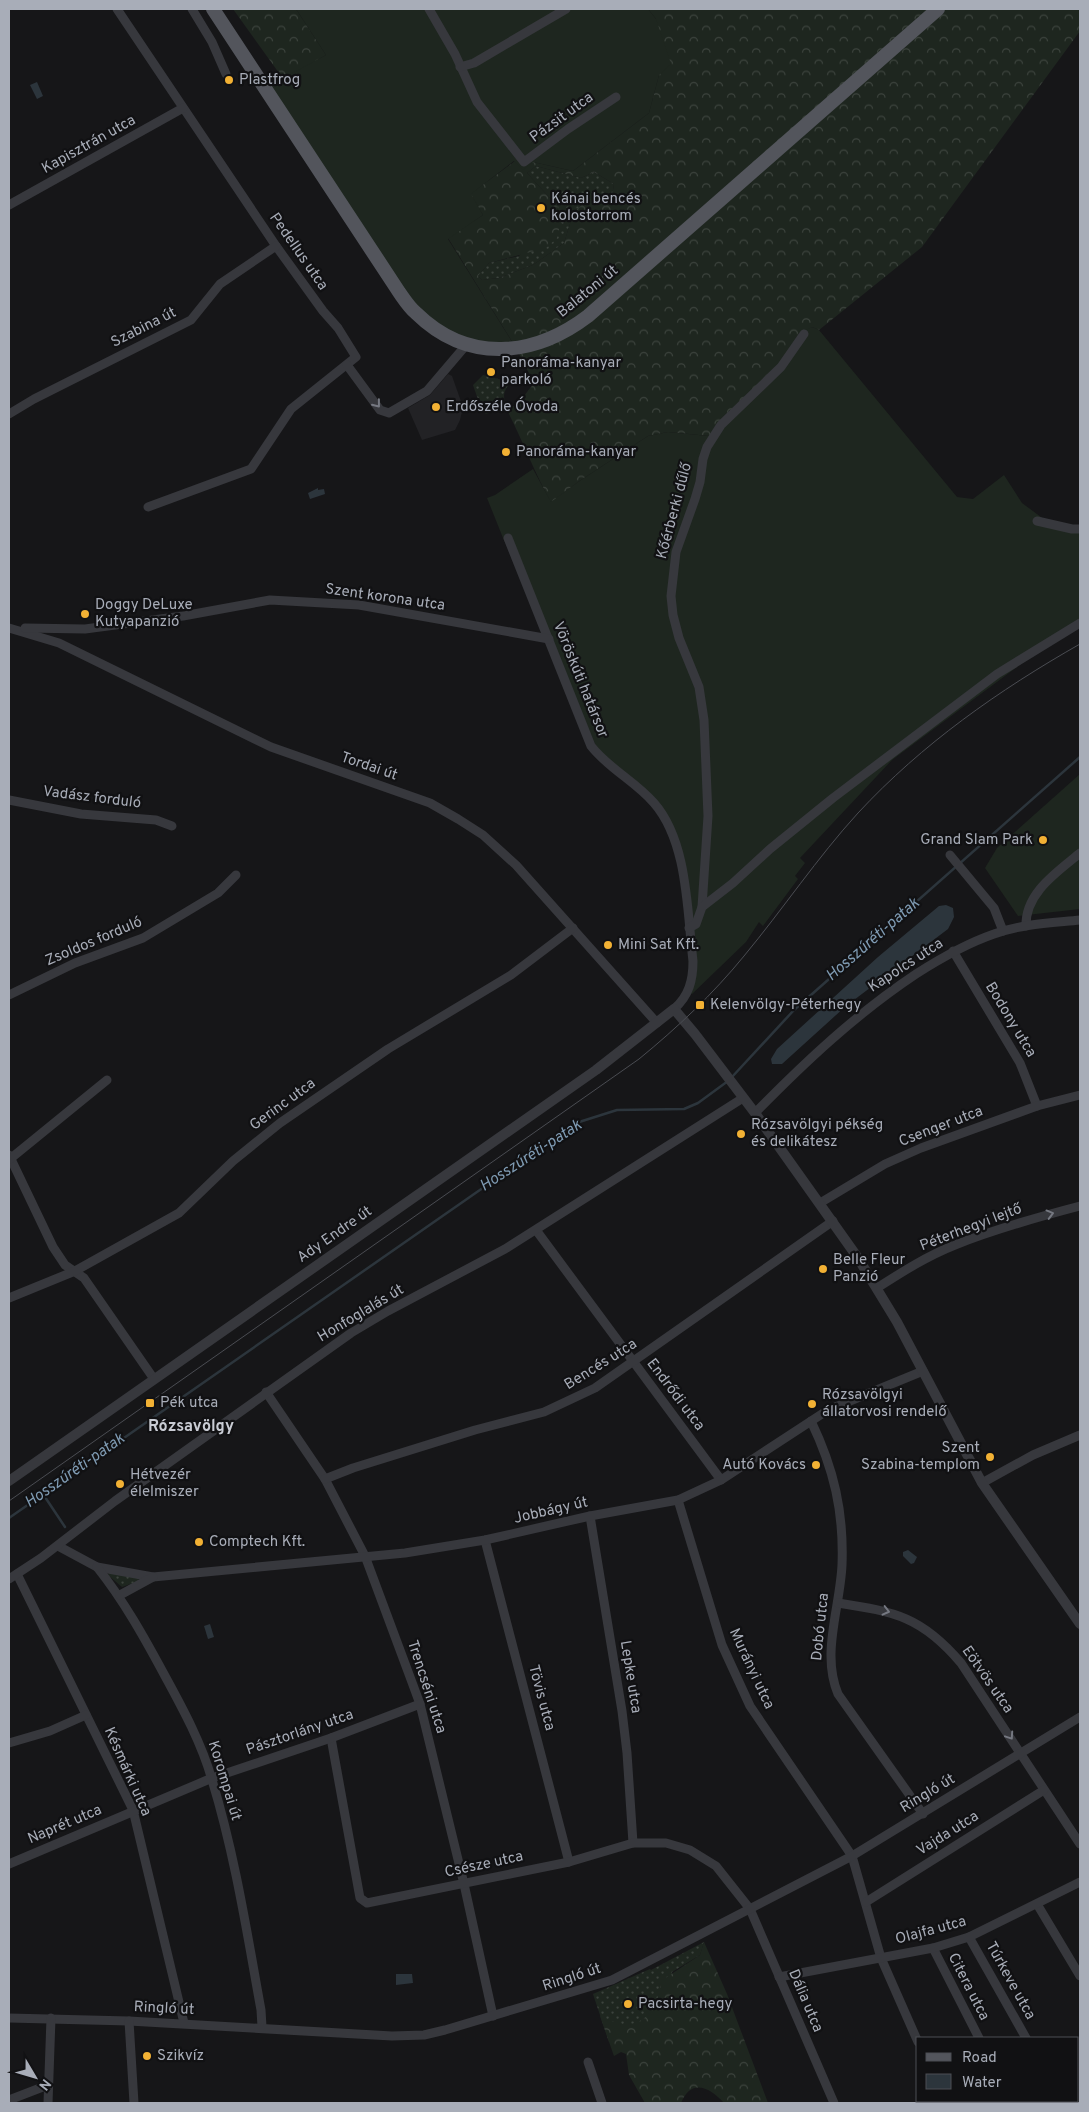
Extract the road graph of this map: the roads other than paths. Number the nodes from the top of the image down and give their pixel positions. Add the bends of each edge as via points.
1 (117, 9) edge
2 (192, 9) edge
3 (213, 9) edge
4 (429, 9) edge
5 (566, 9) edge
6 (938, 9) edge
7 (460, 67) junction
8 (226, 74) dead end
9 (616, 97) dead end
10 (183, 108) junction
11 (9, 205) edge
12 (276, 246) junction
13 (804, 334) dead end
14 (467, 344) junction
15 (348, 365) junction
16 (9, 414) edge
17 (148, 506) dead end
18 (1037, 522) dead end
19 (1080, 529) edge
20 (508, 538) dead end
21 (1080, 623) edge
22 (9, 627) edge
23 (549, 639) junction
24 (9, 800) edge
25 (172, 826) dead end
26 (1080, 854) edge
27 (952, 858) dead end
28 (236, 875) dead end
29 (702, 907) junction
30 (1080, 920) edge
31 (1026, 926) junction
32 (573, 928) junction
33 (689, 928) junction
34 (1003, 931) junction
35 (953, 951) junction
36 (9, 996) edge
37 (674, 1009) junction
38 (657, 1023) junction
39 (107, 1080) dead end
40 (1080, 1095) edge
41 (743, 1098) junction
42 (1037, 1106) junction
43 (755, 1114) junction
44 (10, 1157) edge
45 (820, 1203) junction
46 (1080, 1206) edge
47 (833, 1222) junction
48 (536, 1230) junction
49 (75, 1271) junction
50 (877, 1288) junction
51 (9, 1298) edge
52 (634, 1362) junction
53 (923, 1371) junction
54 (154, 1379) junction
55 (266, 1392) junction
56 (811, 1421) junction
57 (1080, 1436) edge
58 (325, 1479) junction
59 (721, 1480) junction
60 (9, 1481) edge
61 (982, 1483) junction
62 (678, 1500) junction
63 (590, 1516) junction
64 (485, 1540) junction
65 (58, 1546) junction
66 (365, 1556) junction
67 (96, 1567) junction
68 (17, 1574) junction
69 (153, 1577) junction
70 (9, 1579) edge
71 (120, 1595) junction
72 (838, 1603) junction
73 (1080, 1624) edge
74 (420, 1704) junction
75 (86, 1715) junction
76 (1080, 1717) edge
77 (331, 1738) junction
78 (9, 1743) edge
79 (1022, 1753) junction
80 (212, 1778) junction
81 (1044, 1790) junction
82 (133, 1810) junction
83 (923, 1814) junction
84 (633, 1843) junction
85 (1080, 1844) edge
86 (852, 1856) junction
87 (570, 1862) junction
88 (9, 1864) edge
89 (1080, 1882) edge
90 (464, 1884) junction
91 (866, 1902) junction
92 (1037, 1904) junction
93 (750, 1909) junction
94 (969, 1937) junction
95 (933, 1948) junction
96 (881, 1958) junction
97 (1080, 1976) edge
98 (779, 1977) junction
99 (493, 2016) junction
100 (9, 2018) edge
101 (51, 2018) junction
102 (129, 2020) junction
103 (184, 2023) junction
104 (262, 2027) junction
105 (916, 2037) edge
106 (978, 2037) edge
107 (1025, 2037) edge
108 (588, 2062) dead end
109 (48, 2085) junction
110 (9, 2100) edge
111 (48, 2103) edge
112 (134, 2103) edge
113 (602, 2103) edge
114 (834, 2103) edge

1 - 10 street, Pedellus utca
2 - 8 street
3 - 14 main road, Balatoni út via 399,292 416,313 433,326
4 - 7 street
5 - 7 street via 474,63
6 - 14 main road, Balatoni út via 575,325 548,339 516,348 480,348
7 - 9 street, Pázsit utca via 477,102 524,162
10 - 11 street, Kapisztrán utca
10 - 12 street, Pedellus utca
12 - 15 street, Pedellus utca via 355,353 354,360
12 - 16 street, Szabina út via 220,284 191,320
13 - 29 street, Kőérberki dűlő via 781,368 721,425 707,446 700,482 676,552 670,596 673,615 699,687 704,720 708,816
15 -> 14 street via 380,410 390,414 427,392
15 - 17 street via 291,409 251,469
18 - 19 street
20 - 23 street, Vöröskúti határsor
21 - 29 street, Kőérberki dűlő via 961,700 833,798
22 - 23 street, Szent korona utca via 85,629 270,600 359,605
22 - 32 street, Tordai út via 66,646 271,747 442,809 496,846
23 - 33 street, Vöröskúti határsor via 591,746 610,767 647,796 667,821 683,873
24 - 25 street, Vadász forduló via 80,814 156,820
26 - 31 street via 1041,888 1025,915
27 - 34 street via 996,913
28 - 36 street, Zsoldos forduló via 218,894 143,938 75,963
29 - 33 street, Kőérberki dűlő via 696,924
30 - 31 street, Kapolcs utca
31 - 34 street, Kapolcs utca
32 - 38 street, Tordai út
32 - 49 street, Gerinc utca via 511,975 388,1049 280,1123 179,1213
33 - 37 street, Vöröskúti határsor via 693,972 685,997
34 - 35 street, Kapolcs utca
35 - 42 street, Bodony utca via 1020,1063
35 - 43 street, Kapolcs utca via 852,1020 807,1060
37 - 38 street, Ady Endre út
37 - 41 street
38 - 54 street, Ady Endre út via 596,1070
39 - 44 street
40 - 42 street, Csenger utca
41 - 43 street
41 - 48 street, Honfoglalás út
42 - 45 street, Csenger utca via 885,1164
43 - 45 street
44 - 49 street via 53,1247 65,1265
45 - 47 street
50 -> 46 street, Péterhegyi lejtő via 918,1263 955,1246
47 - 50 street
47 - 52 street, Bencés utca
48 - 52 street, Endrődi utca
48 - 55 street, Honfoglalás út via 388,1312
49 - 51 street, Gerinc utca
49 - 54 street via 84,1278
50 - 53 street
52 - 58 street, Bencés utca via 595,1388 544,1412 475,1430
52 - 59 street, Endrődi utca
53 - 56 street, Jobbágy út via 844,1402
53 - 61 street
54 - 60 street, Ady Endre út
55 - 58 street, Trencséni utca
55 - 65 street, Honfoglalás út
56 - 59 street, Jobbágy út
56 - 72 street, Dobó utca via 823,1446 839,1502 842,1565
57 - 61 street via 1033,1455
58 - 66 street, Trencséni utca
59 - 62 street, Jobbágy út
61 - 73 street
62 - 63 street, Jobbágy út
62 - 86 street, Murányi utca via 722,1645 750,1706
63 - 64 street, Jobbágy út
63 - 84 street, Lepke utca via 622,1711
64 - 66 street, Jobbágy út
64 - 87 street, Tövis utca
65 - 67 street, Jobbágy út
65 - 68 street, Honfoglalás út
66 - 69 street, Jobbágy út
66 - 74 street, Trencséni utca
67 - 69 street, Jobbágy út
67 - 71 street, Korompai út
68 - 70 street, Honfoglalás út
68 - 75 street, Késmárki utca
69 - 71 street, Jobbágy út
71 - 80 street, Korompai út via 178,1699
72 -> 79 street, Eötvös utca via 893,1613 921,1626 946,1645
72 - 83 street, Dobó utca via 830,1661 832,1681
74 - 77 street, Pásztorlány utca
74 - 90 street, Trencséni utca
75 - 78 street via 50,1731
75 - 82 street, Késmárki utca
76 - 79 street, Ringló út
77 - 80 street, Pásztorlány utca
77 - 90 street, Csésze utca via 362,1901 367,1903
79 - 81 street, Eötvös utca
79 - 83 street, Ringló út
80 - 82 street, Pásztorlány utca
80 - 104 street, Korompai út via 241,1895
81 - 85 street, Eötvös utca
81 - 91 street, Vajda utca
82 - 88 street, Naprét utca
82 - 103 street, Késmárki utca
83 - 86 street, Ringló út
84 - 87 street, Csésze utca
84 - 93 street, Csésze utca via 671,1844 701,1856 723,1874
86 - 91 street, Murányi utca
86 - 93 street, Ringló út
87 - 90 street, Csésze utca
89 - 92 street, Olajfa utca
90 - 99 street, Trencséni utca
91 - 96 street, Murányi utca
92 - 94 street, Olajfa utca
92 - 97 street
93 - 98 street, Dália utca
93 - 99 street, Ringló út via 612,1980
94 - 95 street, Olajfa utca
94 - 107 street, Túrkeve utca
95 - 96 street, Olajfa utca
95 - 106 street, Citera utca
96 - 98 street, Olajfa utca
96 - 105 street, Murányi utca
98 - 114 street, Dália utca
99 - 104 street, Ringló út via 424,2035 392,2036
100 - 101 street, Ringló út
101 - 102 street, Ringló út
101 - 109 street
102 - 103 street, Ringló út
102 - 112 street
103 - 104 street, Ringló út
108 - 113 street
109 - 110 street
109 - 111 street

